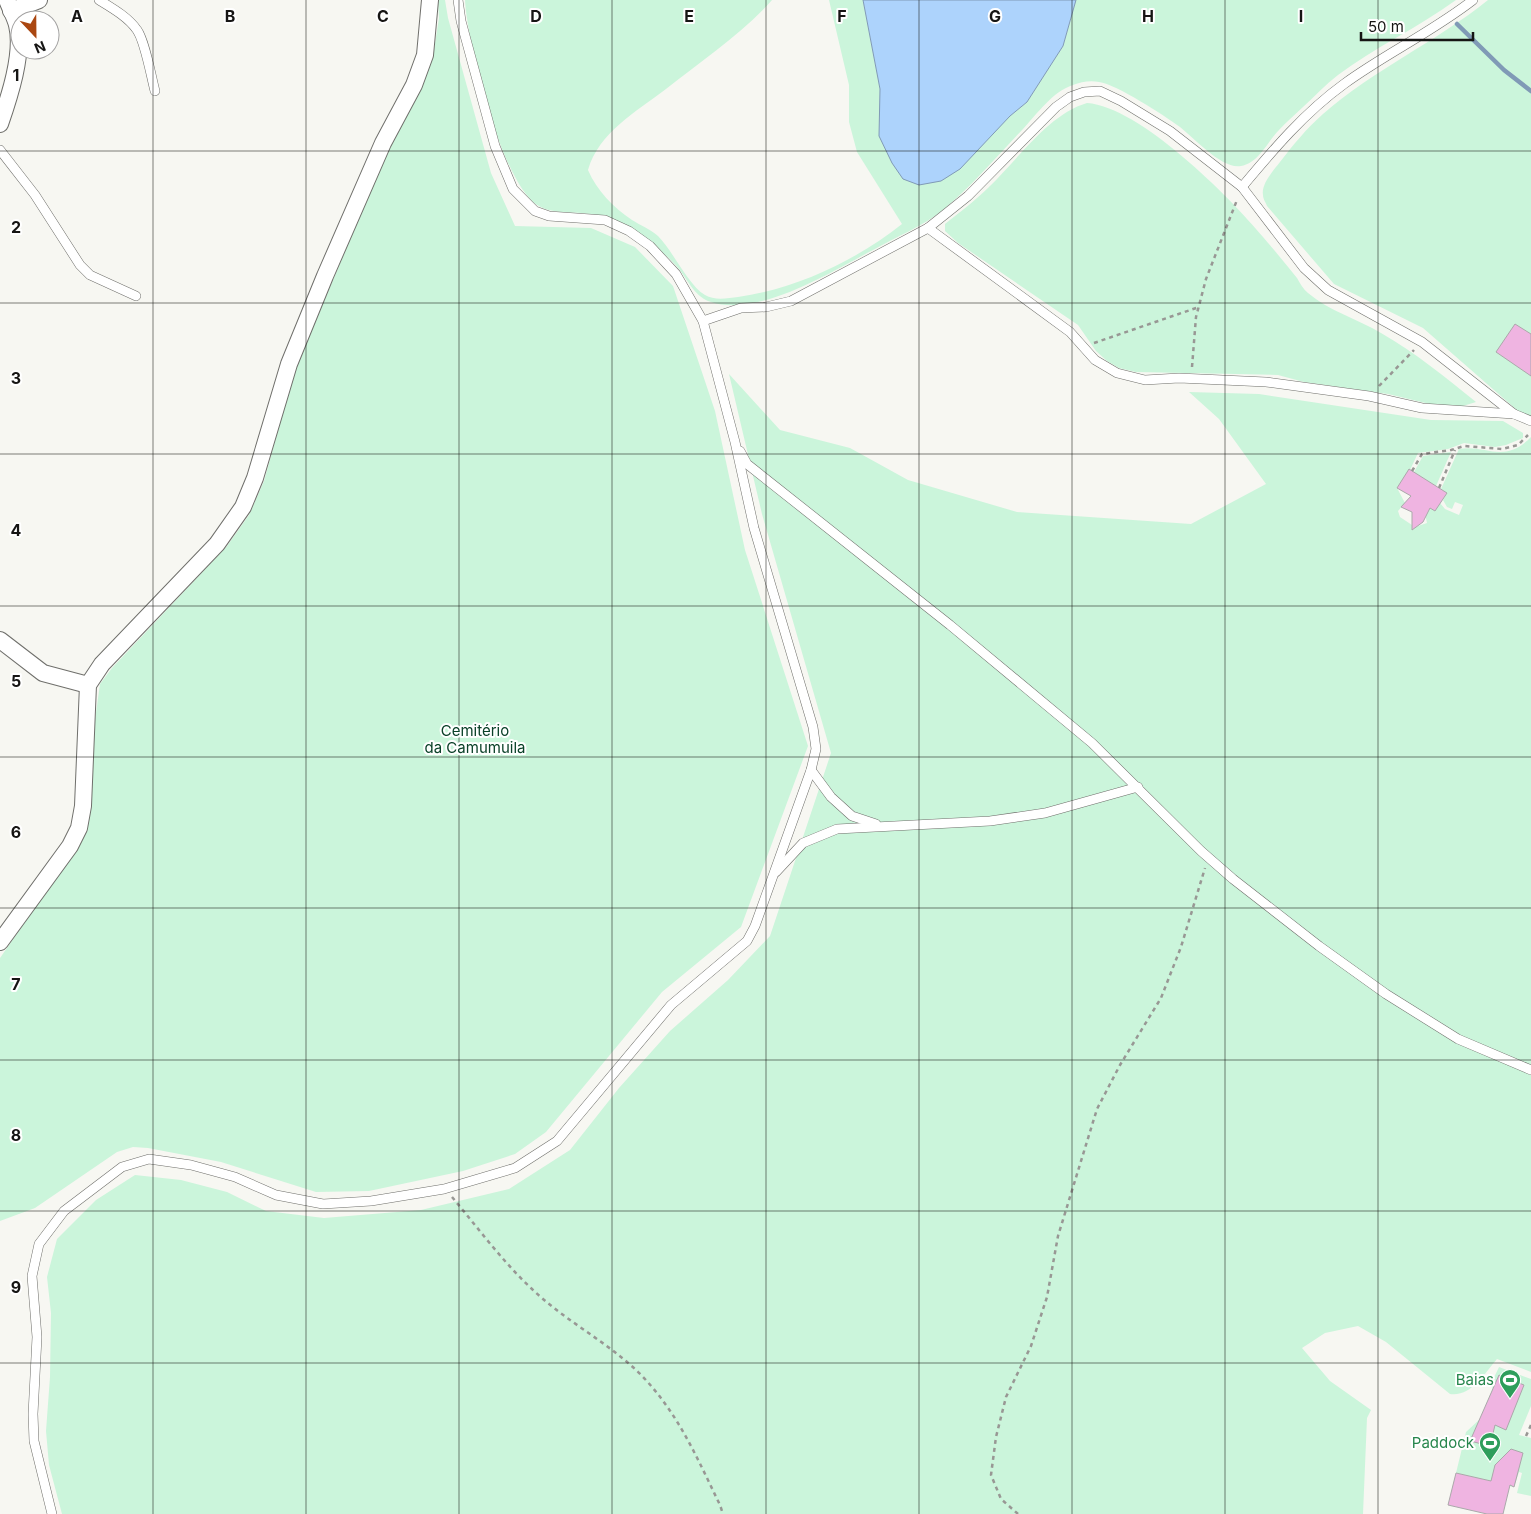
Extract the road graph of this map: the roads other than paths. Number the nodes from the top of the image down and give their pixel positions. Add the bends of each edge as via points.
1 (39, 0) edge
2 (100, 0) edge
3 (430, 0) edge
4 (458, 0) edge
5 (1472, 0) edge
6 (9, 6) edge
7 (155, 91) dead end
8 (0, 124) edge
9 (0, 150) edge
10 (1242, 187) junction
11 (928, 228) junction
12 (136, 296) dead end
13 (702, 321) junction
14 (1514, 414) junction
15 (1531, 422) edge
16 (735, 442) junction
17 (0, 640) edge
18 (88, 685) junction
19 (811, 770) junction
20 (1138, 787) junction
21 (880, 825) junction
22 (773, 876) junction
23 (0, 942) edge
24 (1531, 1070) edge
25 (52, 1514) edge

1 - 6 street
2 - 7 lane via 137,30
3 - 18 street via 423,63 383,143 321,285 289,364 255,478 243,507 217,544 102,664
4 - 13 lane via 460,22 495,146 513,189 529,206 542,213 605,220 629,231 650,246 676,274
5 - 10 lane via 1443,23 1344,84 1285,135
6 - 8 street via 19,39 13,87
9 - 12 lane via 35,195 80,265 90,275
10 - 11 lane via 1170,131 1138,111 1100,91 1084,92 1056,106 968,196
10 - 14 lane via 1304,268 1328,290 1422,342
11 - 13 lane via 791,301 741,308
11 - 14 lane via 1070,332 1095,360 1117,373 1146,380 1266,382 1369,396 1422,408
13 - 16 lane
14 - 15 lane
16 - 19 lane via 754,528 813,727 816,749
16 - 20 lane via 747,464 965,638 1092,743
17 - 18 street via 43,672
18 - 23 street via 79,828 70,846
19 - 21 lane via 830,797 852,816
19 - 22 lane
20 - 21 lane via 1045,813 990,822 909,827
20 - 24 lane via 1208,857 1311,940 1386,994 1458,1039
21 - 22 lane via 837,829 803,843
22 - 25 lane via 747,941 671,1005 558,1141 515,1168 444,1189 371,1201 323,1204 276,1195 191,1165 149,1160 122,1168 64,1211 39,1244 32,1276 37,1337 34,1441

